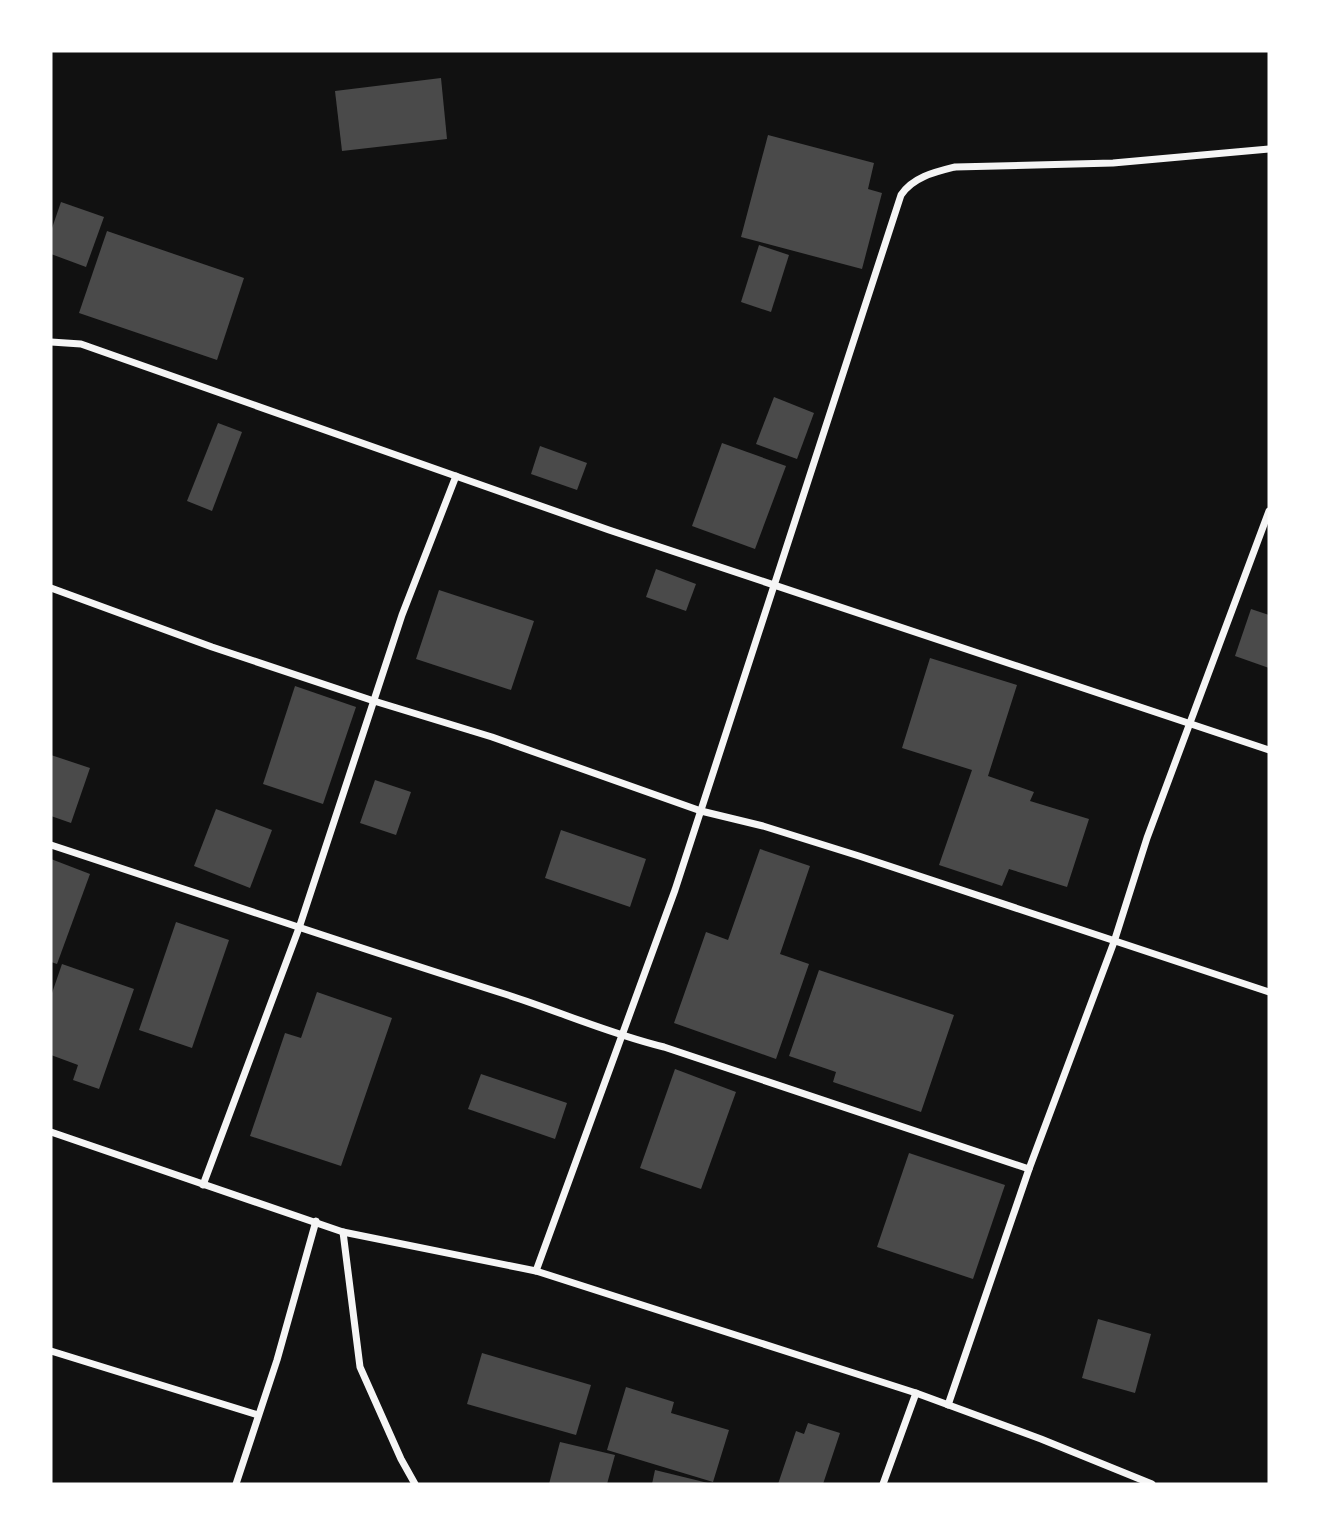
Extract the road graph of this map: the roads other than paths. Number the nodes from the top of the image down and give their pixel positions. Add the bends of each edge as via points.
1 (1269, 149) edge
2 (51, 342) edge
3 (456, 476) junction
4 (1269, 511) edge
5 (775, 586) junction
6 (51, 588) edge
7 (374, 701) junction
8 (1189, 723) junction
9 (1269, 750) edge
10 (701, 811) junction
11 (51, 845) edge
12 (299, 928) junction
13 (1114, 942) junction
14 (1269, 992) edge
15 (621, 1037) junction
16 (51, 1132) edge
17 (1029, 1169) junction
18 (203, 1185) junction
19 (316, 1221) junction
20 (343, 1232) junction
21 (536, 1271) junction
22 (51, 1351) edge
23 (916, 1393) junction
24 (948, 1405) junction
25 (258, 1415) junction
26 (236, 1484) edge
27 (415, 1484) edge
28 (883, 1484) edge
29 (1152, 1484) edge

1 - 5 street via 1113,163 955,166 908,185
2 - 3 street via 81,344
3 - 5 street
3 - 7 street
4 - 8 street
5 - 8 street
5 - 10 street
6 - 7 street
7 - 10 street via 492,737
7 - 12 street
8 - 9 street
8 - 13 street
10 - 13 street via 859,856
10 - 15 street
11 - 12 street
12 - 15 street
12 - 18 street
13 - 14 street
13 - 17 street
15 - 17 street via 677,1051
15 - 21 street
16 - 18 street
17 - 24 street
18 - 19 street
19 - 20 street
19 - 25 street
20 - 21 street
20 - 27 street via 360,1367
21 - 23 street
22 - 25 street
23 - 24 street
23 - 28 street
24 - 29 street
25 - 26 street

